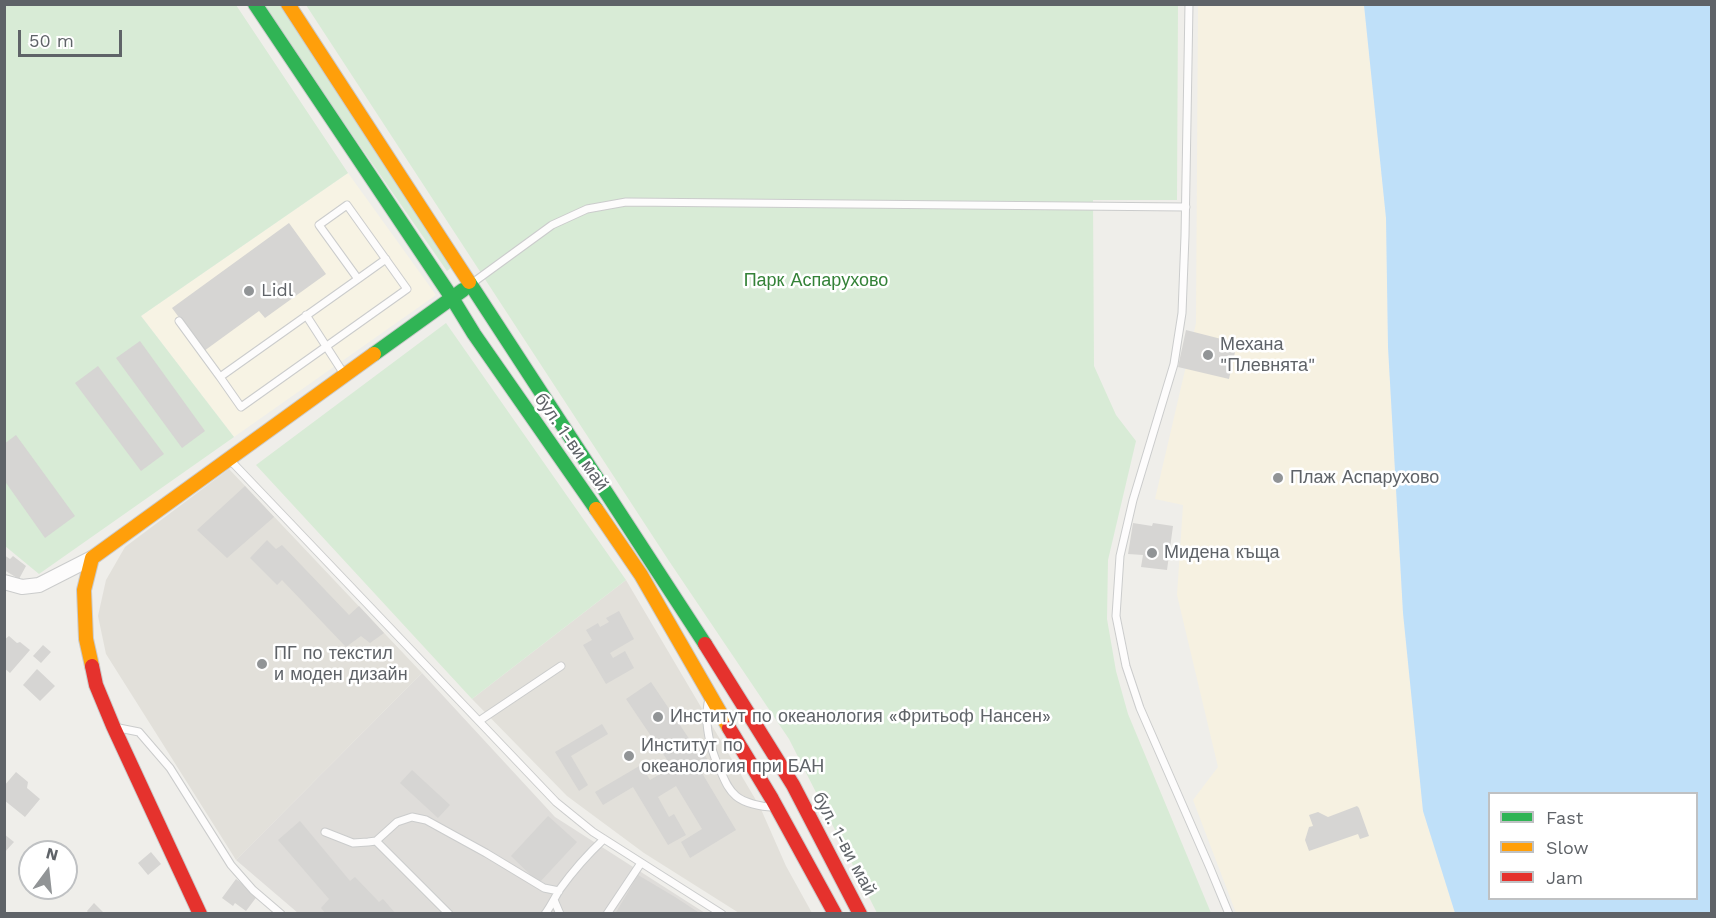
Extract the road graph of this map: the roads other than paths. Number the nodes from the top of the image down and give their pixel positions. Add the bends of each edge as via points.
1 (255, 4) edge
2 (288, 4) edge
3 (1189, 4) edge
4 (1186, 207) junction
5 (386, 259) junction
6 (358, 279) junction
7 (470, 285) junction
8 (452, 298) junction
9 (306, 315) junction
10 (178, 321) dead end
11 (326, 346) junction
12 (345, 375) junction
13 (220, 377) junction
14 (229, 459) junction
15 (92, 558) junction
16 (4, 582) edge
17 (561, 666) dead end
18 (709, 694) junction
19 (479, 721) junction
20 (113, 726) junction
21 (776, 806) junction
22 (325, 832) dead end
23 (604, 839) junction
24 (376, 841) junction
25 (641, 863) junction
26 (559, 891) junction
27 (554, 900) junction
28 (200, 914) edge
29 (281, 914) edge
30 (449, 914) edge
31 (545, 914) edge
32 (561, 914) edge
33 (607, 914) edge
34 (722, 914) edge
35 (835, 914) edge
36 (860, 914) edge
37 (1229, 914) edge

1 - 8 main road, бул. 1-ви май
2 - 7 main road, бул. 1-ви май
3 - 4 lane
4 - 7 lane via 626,202 587,209 552,225
4 - 37 lane via 1182,313 1174,364 1120,556 1116,616 1140,708
5 - 6 lane
5 - 6 lane via 347,205 319,225
5 - 11 lane via 407,289
6 - 9 lane
7 - 8 main road
7 - 36 main road, бул. 1-ви май via 734,688 793,785
8 - 12 main road
8 - 18 main road, бул. 1-ви май via 641,575
9 - 11 lane
9 - 13 lane
10 - 13 lane
11 - 12 lane
11 - 13 lane via 241,407
12 - 14 main road
14 - 15 main road
14 - 19 lane
15 - 16 street via 39,585 22,587
15 - 20 main road via 84,590 86,639 96,685
17 - 19 lane
18 - 21 main road, бул. 1-ви май
18 - 21 lane via 708,739 729,789 738,798 765,807
19 - 23 lane via 556,802
20 - 28 main road
20 - 29 lane via 139,732 170,768 231,865
21 - 35 main road, бул. 1-ви май
22 - 24 lane via 353,843
23 - 25 lane
23 - 26 lane
24 - 26 lane via 397,822 426,820 544,888
24 - 30 lane
25 - 33 lane
25 - 34 lane
26 - 27 lane
27 - 31 lane
27 - 32 lane

